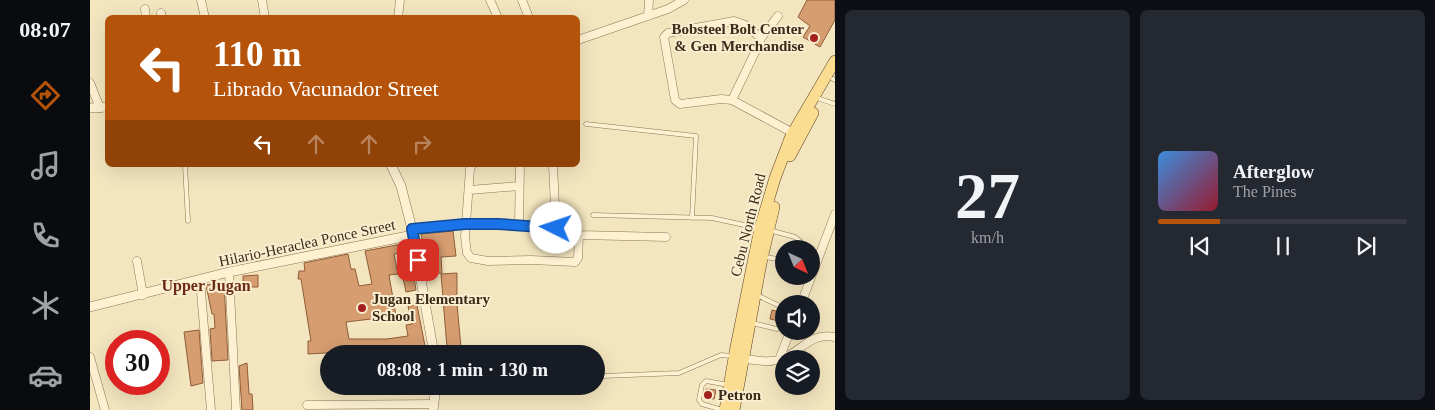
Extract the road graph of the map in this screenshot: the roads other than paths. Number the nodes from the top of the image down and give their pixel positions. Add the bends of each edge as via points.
1 (201, 0) edge
2 (262, 0) edge
3 (400, 0) edge
4 (490, 0) edge
5 (522, 0) edge
6 (649, 0) edge
7 (684, 0) edge
8 (145, 8) dead end
9 (146, 15) edge
10 (204, 15) edge
11 (264, 15) edge
12 (398, 15) edge
13 (497, 15) edge
14 (528, 15) edge
15 (648, 16) junction
16 (778, 16) dead end
17 (761, 38) junction
18 (580, 39) edge
19 (835, 60) edge
20 (834, 77) edge
21 (90, 83) edge
22 (820, 99) junction
23 (732, 100) junction
24 (835, 104) edge
25 (90, 108) edge
26 (104, 108) edge
27 (586, 124) dead end
28 (793, 133) junction
29 (185, 167) edge
30 (392, 167) edge
31 (472, 167) edge
32 (520, 167) edge
33 (553, 167) edge
34 (520, 186) junction
35 (468, 190) junction
36 (835, 214) edge
37 (593, 215) dead end
38 (692, 218) junction
39 (188, 220) dead end
40 (465, 224) junction
41 (519, 226) junction
42 (556, 228) junction
43 (764, 229) junction
44 (832, 231) edge
45 (413, 232) junction
46 (579, 236) junction
47 (666, 237) dead end
48 (799, 240) edge
49 (763, 256) junction
50 (775, 258) edge
51 (137, 261) dead end
52 (229, 272) junction
53 (200, 280) junction
54 (756, 294) junction
55 (143, 295) junction
56 (805, 295) edge
57 (775, 304) edge
58 (90, 307) edge
59 (749, 323) junction
60 (775, 329) edge
61 (835, 337) edge
62 (432, 345) edge
63 (797, 350) edge
64 (738, 357) junction
65 (90, 358) edge
66 (775, 360) edge
67 (605, 376) edge
68 (729, 385) junction
69 (307, 405) dead end
70 (434, 407) edge
71 (104, 410) edge
72 (211, 410) edge
73 (236, 410) edge
74 (725, 410) edge
75 (734, 410) edge

1 - 10 street
2 - 11 street
3 - 12 street
4 - 13 street
5 - 14 street
6 - 15 street
7 - 15 street
8 - 9 street
15 - 18 street
16 - 17 street
17 - 23 street
17 - 23 street via 734,21 670,33 664,37 677,103
19 - 28 main road, Cebu North Road
20 - 22 main road, Cebu North Road
21 - 26 street
22 - 24 lane
22 - 43 main road, Cebu North Road via 792,150
23 - 28 street
25 - 26 street
27 - 38 lane via 696,136
28 - 43 main road, Cebu North Road via 775,178
29 - 39 lane
30 - 45 street via 401,186
31 - 35 street
32 - 34 street
33 - 42 street
34 - 35 street
34 - 41 street
35 - 40 street
36 - 44 street
37 - 38 lane
38 - 43 lane via 712,218
40 - 41 street
40 - 45 street
40 - 46 street via 467,254 488,261 575,262
41 - 42 street
42 - 46 street
43 - 48 lane
43 - 49 main road, Cebu North Road
43 - 64 main road, Cebu North Road
44 - 56 street
45 - 52 street, Hilario-Heraclea Ponce Street
45 - 62 street
46 - 47 street
49 - 50 lane
49 - 54 main road, Cebu North Road
51 - 55 street
52 - 53 street, Hilario-Heraclea Ponce Street
52 - 73 street
53 - 55 street, Hilario-Heraclea Ponce Street
53 - 72 street
54 - 57 lane
54 - 59 main road, Cebu North Road
55 - 58 street, Hilario-Heraclea Ponce Street
59 - 60 lane
59 - 64 main road, Cebu North Road
61 - 63 street via 815,337
64 - 66 street
64 - 67 lane via 721,355 680,373
64 - 68 main road, Cebu North Road
64 - 75 main road, Cebu North Road
65 - 71 street
68 - 74 main road, Cebu North Road
68 - 74 lane via 706,381 699,400 702,404
69 - 70 street

